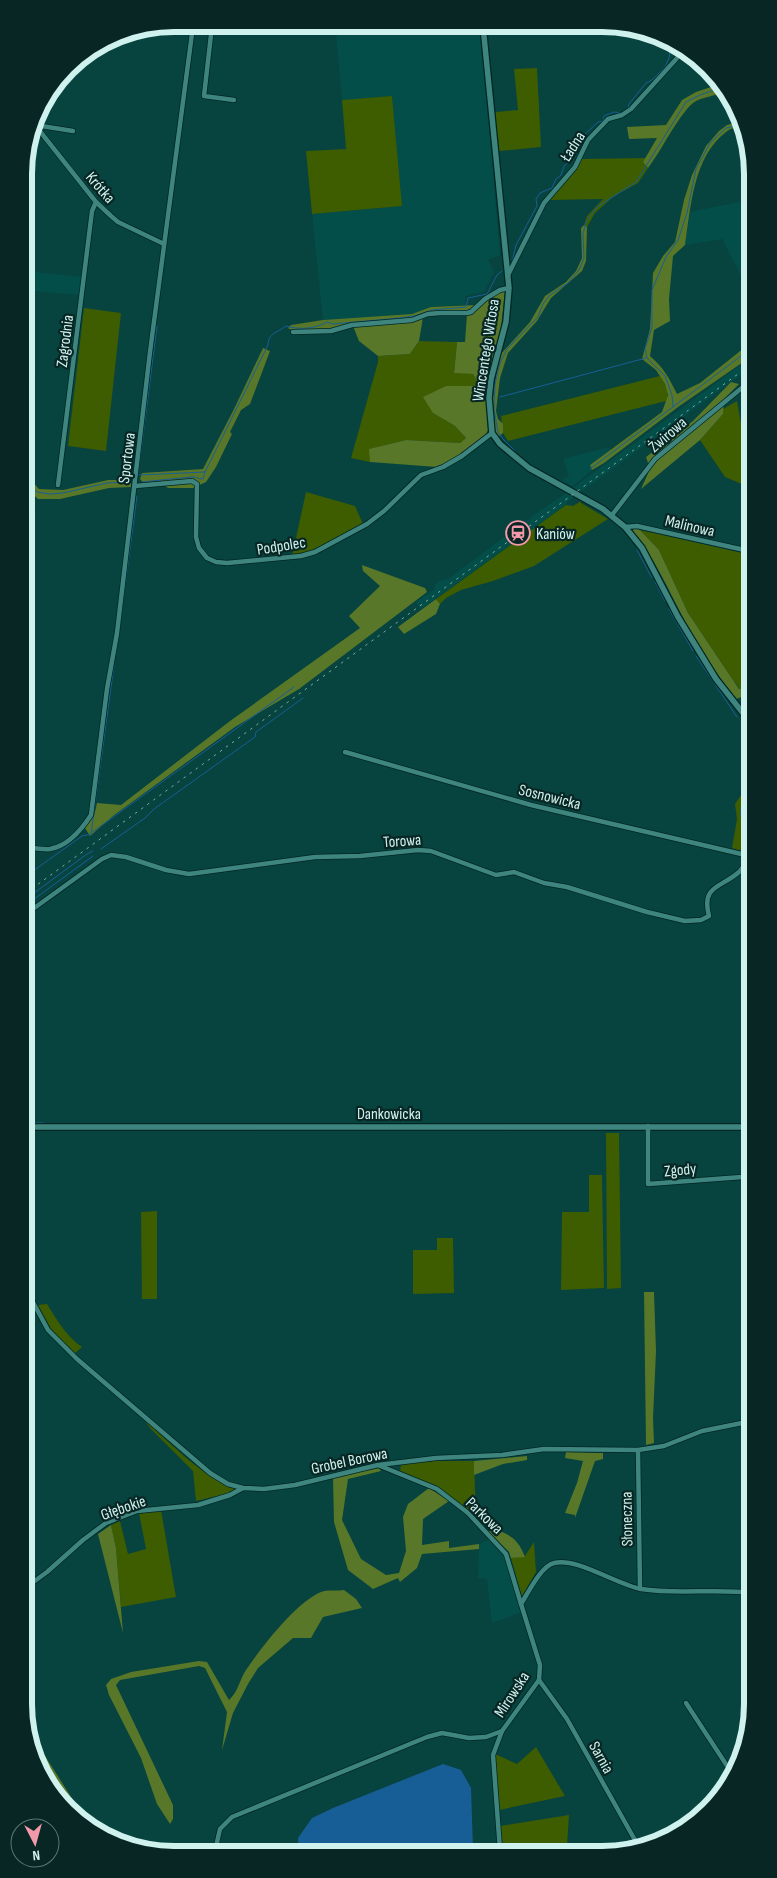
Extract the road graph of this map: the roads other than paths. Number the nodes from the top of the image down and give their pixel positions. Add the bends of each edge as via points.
1 (192, 33) edge
2 (211, 33) edge
3 (484, 33) edge
4 (680, 55) edge
5 (234, 100) dead end
6 (41, 126) edge
7 (39, 131) edge
8 (73, 131) dead end
9 (96, 202) junction
10 (164, 244) junction
11 (508, 276) junction
12 (508, 288) junction
13 (293, 332) dead end
14 (744, 386) edge
15 (492, 434) junction
16 (58, 485) dead end
17 (135, 486) junction
18 (612, 515) junction
19 (625, 527) junction
20 (744, 550) edge
21 (744, 714) edge
22 (345, 752) dead end
23 (33, 848) edge
24 (744, 855) edge
25 (744, 865) edge
26 (33, 909) edge
27 (648, 1126) junction
28 (32, 1127) edge
29 (744, 1127) edge
30 (742, 1176) dead end
31 (32, 1299) edge
32 (744, 1423) edge
33 (638, 1450) junction
34 (399, 1462) junction
35 (378, 1465) junction
36 (397, 1473) junction
37 (243, 1488) junction
38 (32, 1583) edge
39 (640, 1589) junction
40 (744, 1592) edge
41 (521, 1604) junction
42 (539, 1680) junction
43 (686, 1703) dead end
44 (502, 1731) junction
45 (728, 1768) edge
46 (636, 1842) edge
47 (216, 1846) edge
48 (500, 1846) edge

1 - 10 street, Sportowa
2 - 5 street via 204,96
3 - 11 street, Wincentego Witosa
4 - 11 street, Ładna via 631,109 608,120 588,140 575,167 544,203
6 - 8 street
7 - 9 street, Krótka
9 - 10 street, Krótka via 118,222
9 - 16 street, Zagrodnia via 92,211
10 - 17 street, Sportowa
11 - 12 street, Wincentego Witosa
12 - 13 street via 485,299 472,312 428,314 412,320 352,325 330,331
12 - 15 street, Wincentego Witosa via 506,322 491,378
14 - 18 street, Żwirowa via 656,459
15 - 17 street, Podpolec via 443,467 421,475 367,524 315,552 301,556 227,564 216,562 207,558 196,537 197,484 192,481
15 - 18 street via 529,468
17 - 23 street, Sportowa via 92,815 82,830 64,843 50,849
18 - 19 street
19 - 20 street, Malinowa via 636,526
19 - 21 street via 642,548 678,617 716,679
22 - 24 street, Sosnowicka via 531,805
25 - 26 street, Torowa via 739,872 713,889 706,904 709,916 701,920 685,921 647,912 514,872 496,875 431,851 418,850 314,857 189,874 110,855
27 - 28 street, Dankowicka
27 - 29 street, Dankowicka
27 - 30 street, Zgody via 648,1184
31 - 37 street, Grobel Borowa via 48,1330 77,1360 210,1473 228,1484
32 - 33 street, Grobel Borowa via 702,1431 664,1446
33 - 34 street, Grobel Borowa via 544,1450
33 - 39 street, Słoneczna
34 - 35 street, Grobel Borowa
34 - 36 street
35 - 36 street, Parkowa
35 - 37 street, Grobel Borowa via 295,1484 264,1489
36 - 41 street, Parkowa via 436,1489 474,1520 506,1554
37 - 38 street, Głębokie via 198,1505 136,1511 106,1523
39 - 40 street
39 - 41 street via 564,1562 551,1564 540,1574
41 - 42 street, Mirowska via 540,1665
42 - 44 street, Mirowska
42 - 46 street, Sarnia via 567,1719
43 - 45 street
44 - 47 street, Mirowska via 486,1737 442,1734 427,1737 232,1817 220,1829
44 - 48 street via 494,1755

